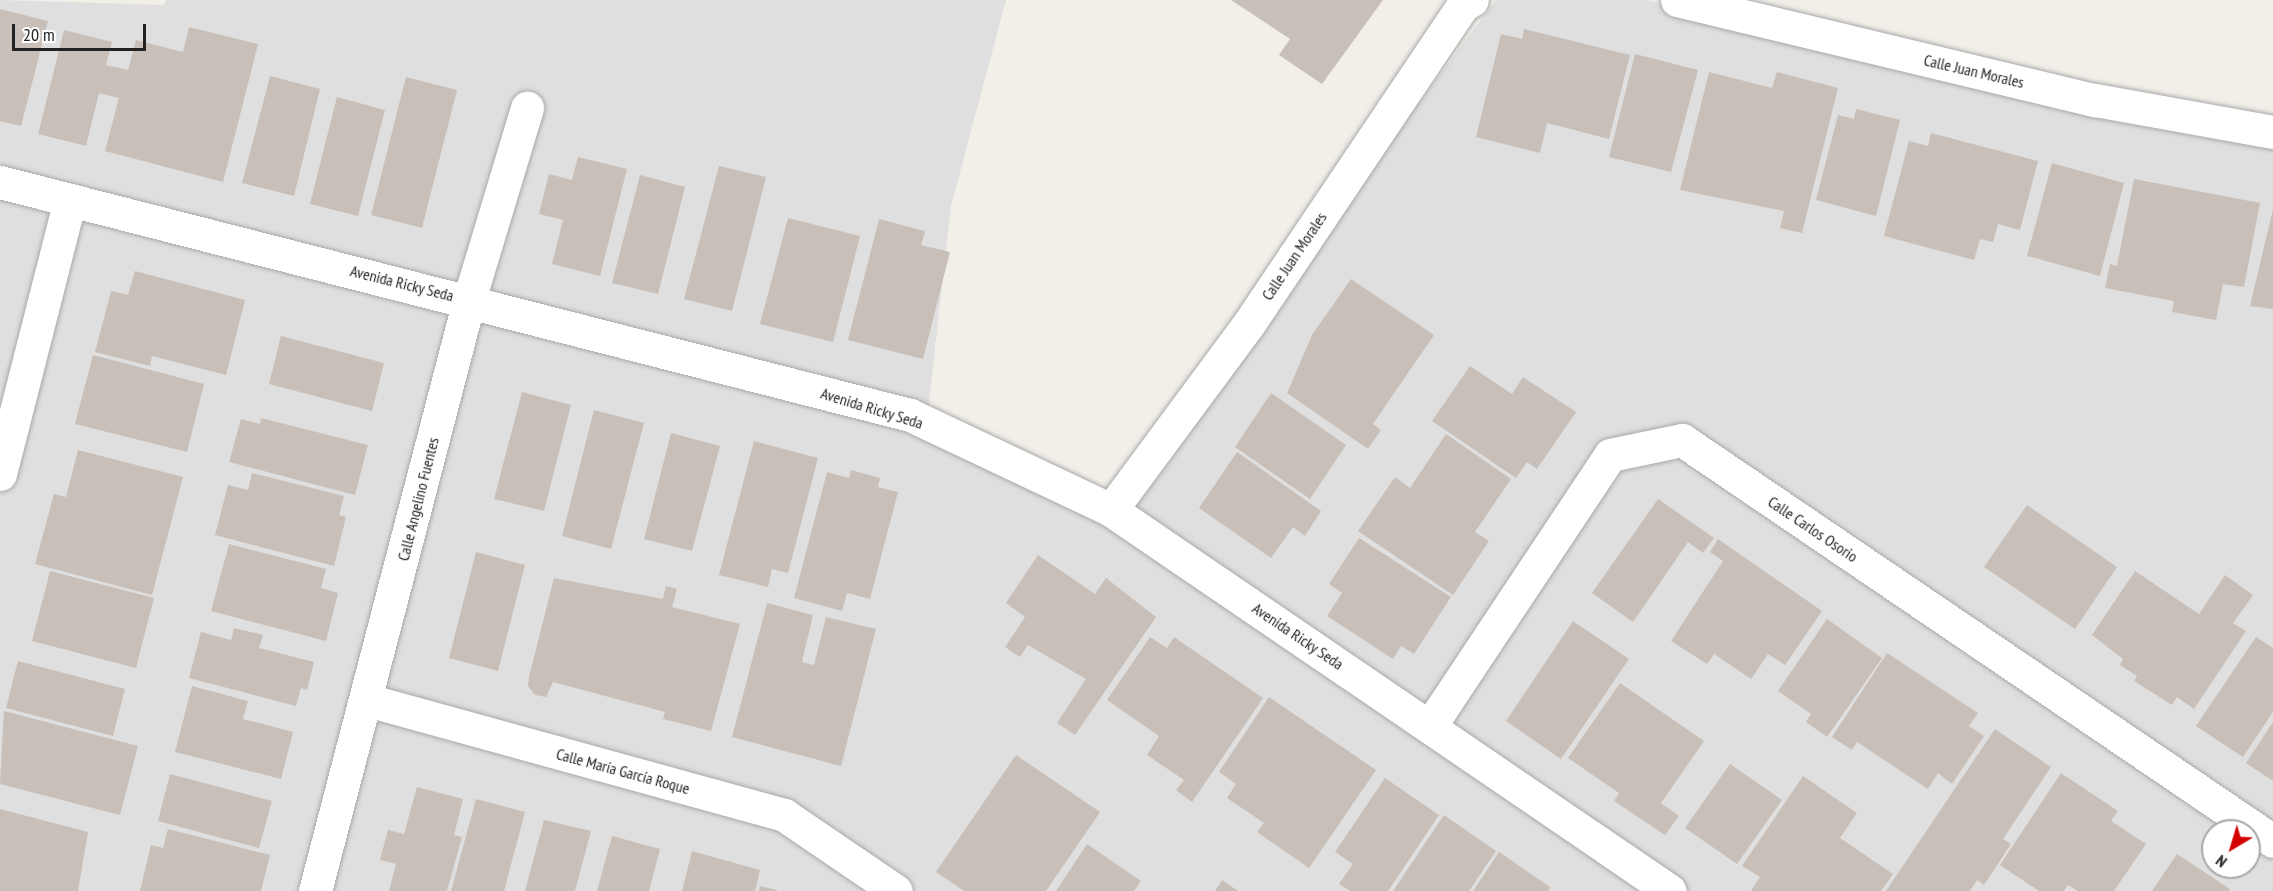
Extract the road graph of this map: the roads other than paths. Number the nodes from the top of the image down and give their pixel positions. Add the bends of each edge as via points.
1 (1472, 0) edge
2 (1677, 0) edge
3 (527, 108) dead end
4 (2273, 132) edge
5 (0, 182) edge
6 (70, 200) junction
7 (469, 300) junction
8 (0, 474) edge
9 (1111, 510) junction
10 (367, 700) junction
11 (1430, 726) junction
12 (2273, 841) edge
13 (315, 891) edge
14 (896, 891) edge
15 (1670, 891) edge

1 - 9 street, Calle Juan Morales via 1463,5 1248,325
2 - 4 street, Calle Juan Morales via 2095,100
3 - 7 street, Calle Angelino Fuentes
5 - 6 street, Avenida Ricky Seda
6 - 7 street, Avenida Ricky Seda
6 - 8 street
7 - 9 street, Avenida Ricky Seda via 910,415
7 - 10 street, Calle Angelino Fuentes
9 - 11 street, Avenida Ricky Seda
10 - 13 street, Calle Angelino Fuentes
10 - 14 street, Calle María García Roque via 784,815
11 - 12 street, Calle Carlos Osorio via 1610,455 1682,440
11 - 15 street, Avenida Ricky Seda

